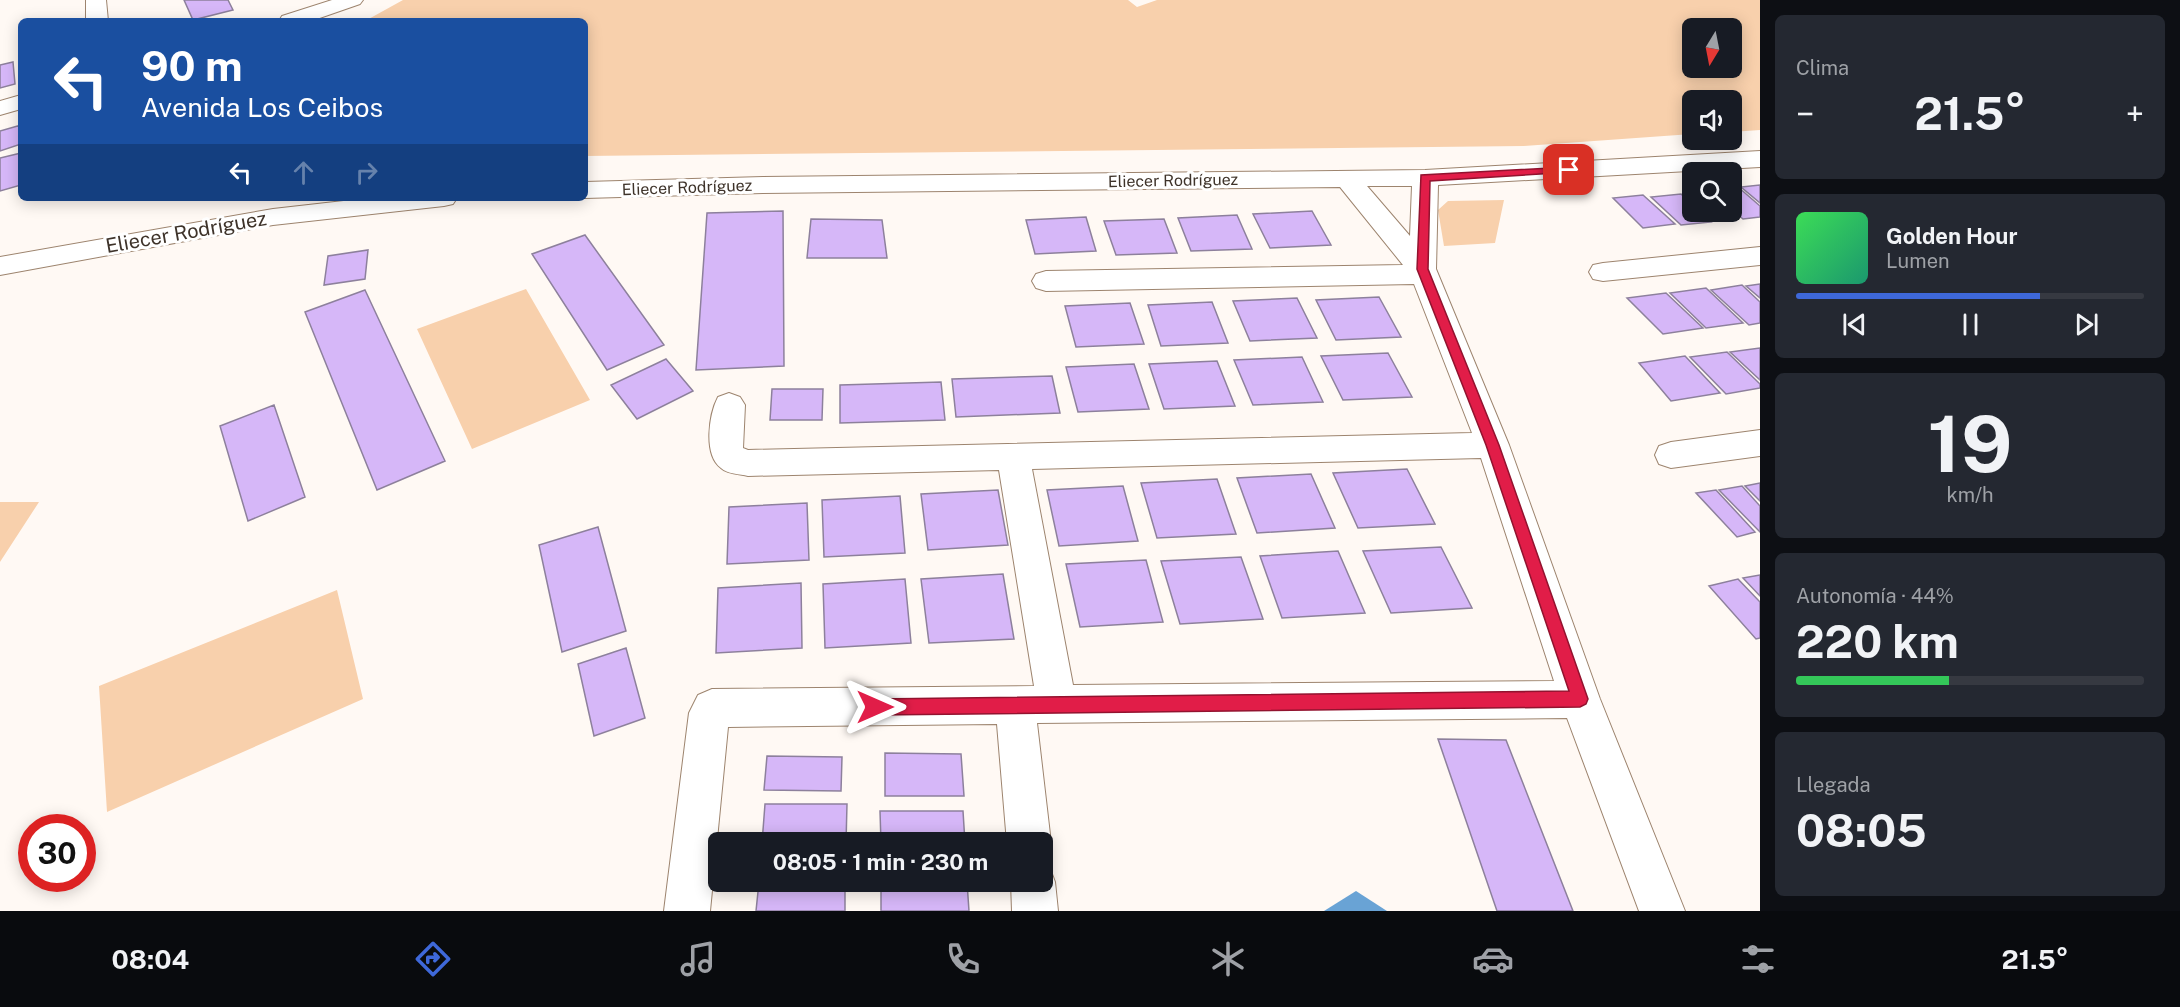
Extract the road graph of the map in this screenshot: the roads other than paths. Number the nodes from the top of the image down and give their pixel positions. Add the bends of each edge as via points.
1 (96, 0) edge
2 (353, 0) edge
3 (97, 18) edge
4 (300, 18) edge
5 (18, 103) edge
6 (0, 108) edge
7 (1760, 159) edge
8 (1346, 178) junction
9 (1425, 178) junction
10 (588, 190) edge
11 (395, 201) edge
12 (268, 207) edge
13 (1760, 256) edge
14 (0, 266) edge
15 (1423, 272) junction
16 (1603, 272) dead end
17 (1046, 281) dead end
18 (729, 405) dead end
19 (1760, 443) edge
20 (1493, 445) junction
21 (1671, 455) dead end
22 (1013, 456) junction
23 (1580, 699) junction
24 (1015, 705) junction
25 (1057, 705) junction
26 (1028, 832) edge
27 (1033, 892) edge
28 (687, 911) edge
29 (1035, 911) edge
30 (1662, 911) edge

1 - 3 street
2 - 4 street
5 - 6 street
7 - 9 street, Eliecer Rodríguez
8 - 9 street, Eliecer Rodríguez
8 - 10 street, Eliecer Rodríguez
8 - 15 street
9 - 15 street
11 - 12 street, Eliecer Rodríguez
12 - 14 street, Eliecer Rodríguez
13 - 16 street
15 - 17 street
15 - 20 street
18 - 22 street via 726,452 740,462
19 - 21 street
20 - 22 street
20 - 23 street
22 - 25 street
23 - 25 street
23 - 30 street
24 - 25 street
24 - 26 street
24 - 28 street via 712,708
27 - 29 street

